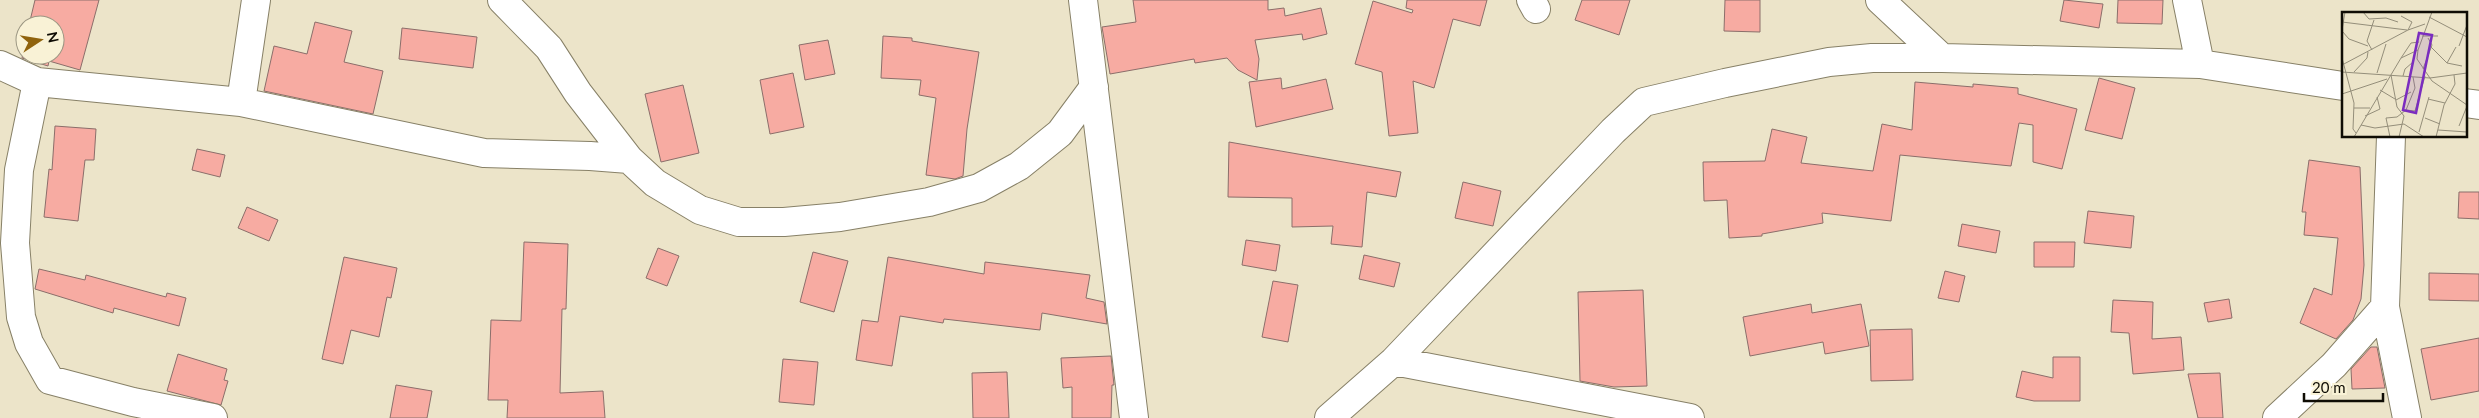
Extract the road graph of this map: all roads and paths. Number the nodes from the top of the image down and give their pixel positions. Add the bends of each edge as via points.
1 (256, 0) edge
2 (502, 0) edge
3 (1083, 0) edge
4 (1880, 0) edge
5 (2187, 0) edge
6 (1942, 58) junction
7 (2200, 64) junction
8 (0, 65) edge
9 (37, 82) junction
10 (2342, 86) edge
11 (1094, 87) junction
12 (241, 102) junction
13 (2466, 103) edge
14 (2479, 105) edge
15 (2392, 138) edge
16 (629, 159) junction
17 (2385, 307) junction
18 (1394, 361) junction
19 (213, 418) edge
20 (1134, 418) edge
21 (1328, 418) edge
22 (1690, 418) edge
23 (2277, 418) edge
24 (2407, 418) edge

1 - 12 street
2 - 16 street via 549,48 578,93
3 - 11 street
4 - 6 street
5 - 7 street
6 - 7 street
6 - 18 street via 1829,62 1644,102
7 - 10 street
8 - 9 street
9 - 12 street
9 - 19 street via 19,170 15,243 21,317 29,343 50,380 133,402
11 - 16 street via 1060,133 1019,166 979,188 929,202 840,217 740,222 700,210 655,183
11 - 20 street
12 - 16 street via 484,153
13 - 14 street
15 - 17 street
17 - 23 street via 2334,365
17 - 24 street
18 - 21 street
18 - 22 street

